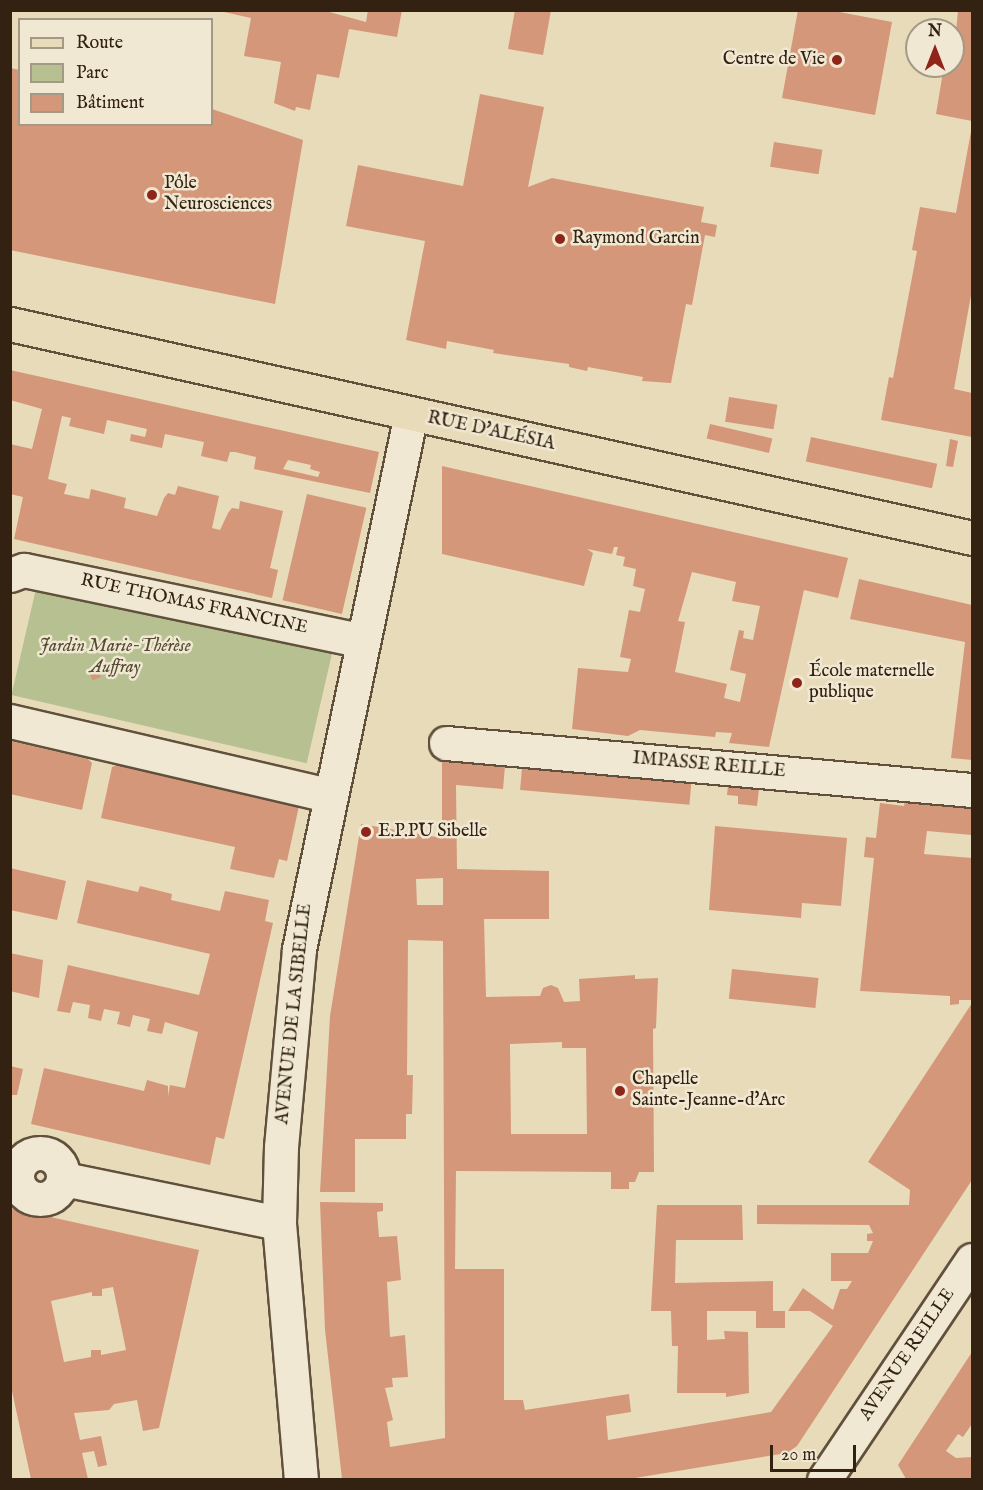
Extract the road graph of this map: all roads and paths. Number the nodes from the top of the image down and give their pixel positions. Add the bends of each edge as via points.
1 (10, 324) edge
2 (411, 414) junction
3 (972, 538) edge
4 (17, 572) edge
5 (363, 641) junction
6 (10, 721) edge
7 (446, 743) dead end
8 (972, 790) edge
9 (329, 795) junction
10 (64, 1179) dead end
11 (279, 1222) junction
12 (972, 1260) edge
13 (301, 1479) edge
14 (824, 1479) edge

1 - 2 main road, RUE D'ALÉSIA
2 - 3 main road, RUE D'ALÉSIA
2 - 5 street, AVENUE DE LA SIBELLE
4 - 5 street, RUE THOMAS FRANCINE
5 - 9 street, AVENUE DE LA SIBELLE
6 - 9 street
7 - 8 street, IMPASSE REILLE
9 - 11 street, AVENUE DE LA SIBELLE via 299,949 281,1147
10 - 11 street
11 - 13 street, AVENUE DE LA SIBELLE
12 - 14 street, AVENUE REILLE

